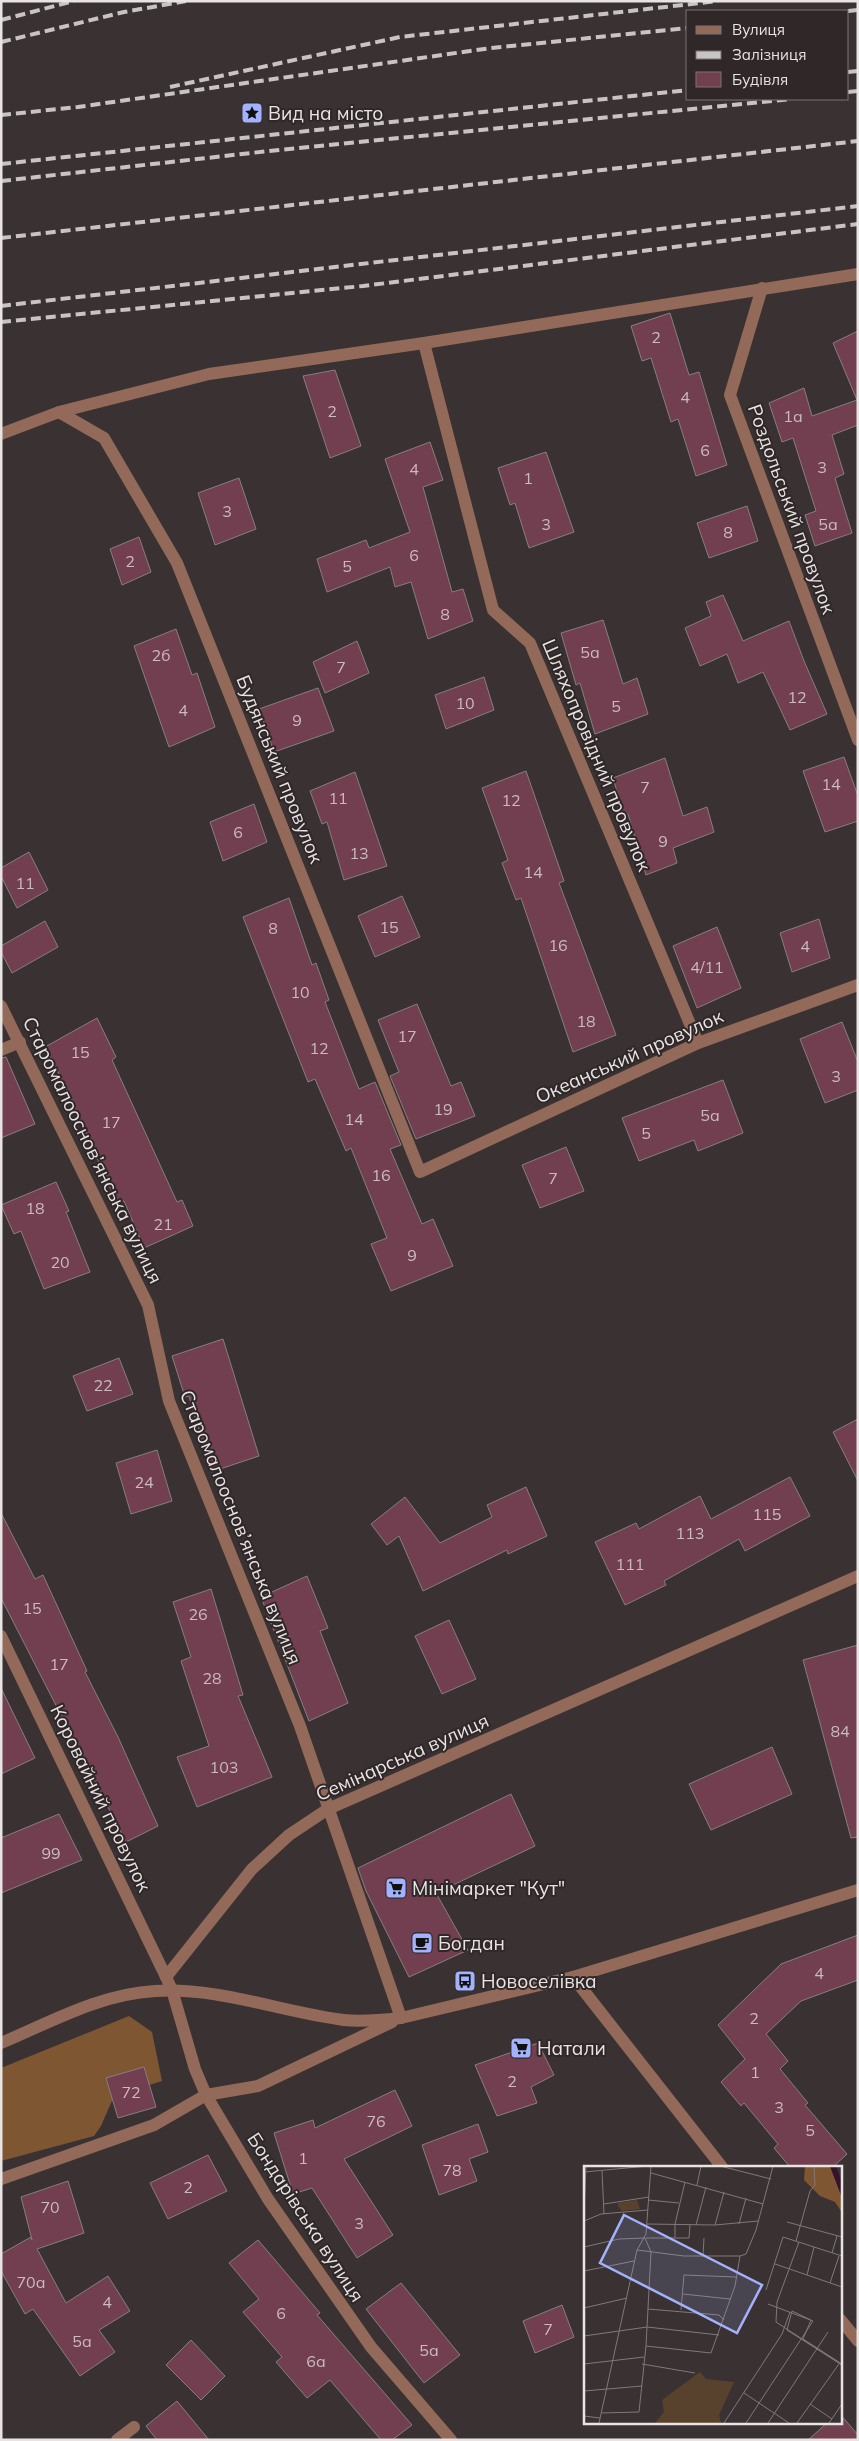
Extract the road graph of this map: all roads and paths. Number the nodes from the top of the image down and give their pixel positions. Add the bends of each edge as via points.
1 (858, 274) edge
2 (762, 288) junction
3 (424, 343) junction
4 (59, 412) junction
5 (1, 434) edge
6 (858, 740) edge
7 (858, 985) edge
8 (1, 1006) edge
9 (20, 1042) junction
10 (698, 1043) junction
11 (1, 1050) edge
12 (420, 1172) joint
13 (858, 1576) edge
14 (1, 1636) edge
15 (328, 1809) junction
16 (858, 1890) edge
17 (573, 1976) junction
18 (166, 1977) junction
19 (172, 1990) junction
20 (401, 2018) junction
21 (1, 2043) edge
22 (206, 2095) junction
23 (721, 2166) edge
24 (1, 2179) edge
25 (842, 2321) edge
26 (858, 2341) edge
27 (134, 2427) dead end
28 (117, 2440) edge
29 (451, 2440) edge

1 - 2 street
2 - 3 street
2 - 6 street, Роздольський провулок via 730,395
3 - 4 street via 209,374
3 - 10 street, Шляхопровідний провулок via 493,610 530,643
4 - 5 street
4 - 12 street, Будянський провулок via 104,438 178,563
7 - 10 street, Океанський провулок
8 - 9 street, Старомалооснов’янська вулиця
9 - 11 street
9 - 15 street, Старомалооснов’янська вулиця via 148,1305 169,1401 300,1726
10 - 12 street, Океанський провулок
13 - 15 street, Семінарська вулиця
14 - 18 street, Коровайний провулок
15 - 18 street, Семінарська вулиця via 289,1835 252,1869
15 - 20 street, Старомалооснов’янська вулиця
16 - 17 street
17 - 20 street
17 - 23 street
18 - 19 street
19 - 20 street via 345,2020
19 - 21 street via 106,1998
19 - 22 street, Бондарівська вулиця
20 - 22 street via 258,2086
22 - 24 street via 154,2125
22 - 29 street, Бондарівська вулиця via 268,2199 371,2348
25 - 26 street
27 - 28 street

